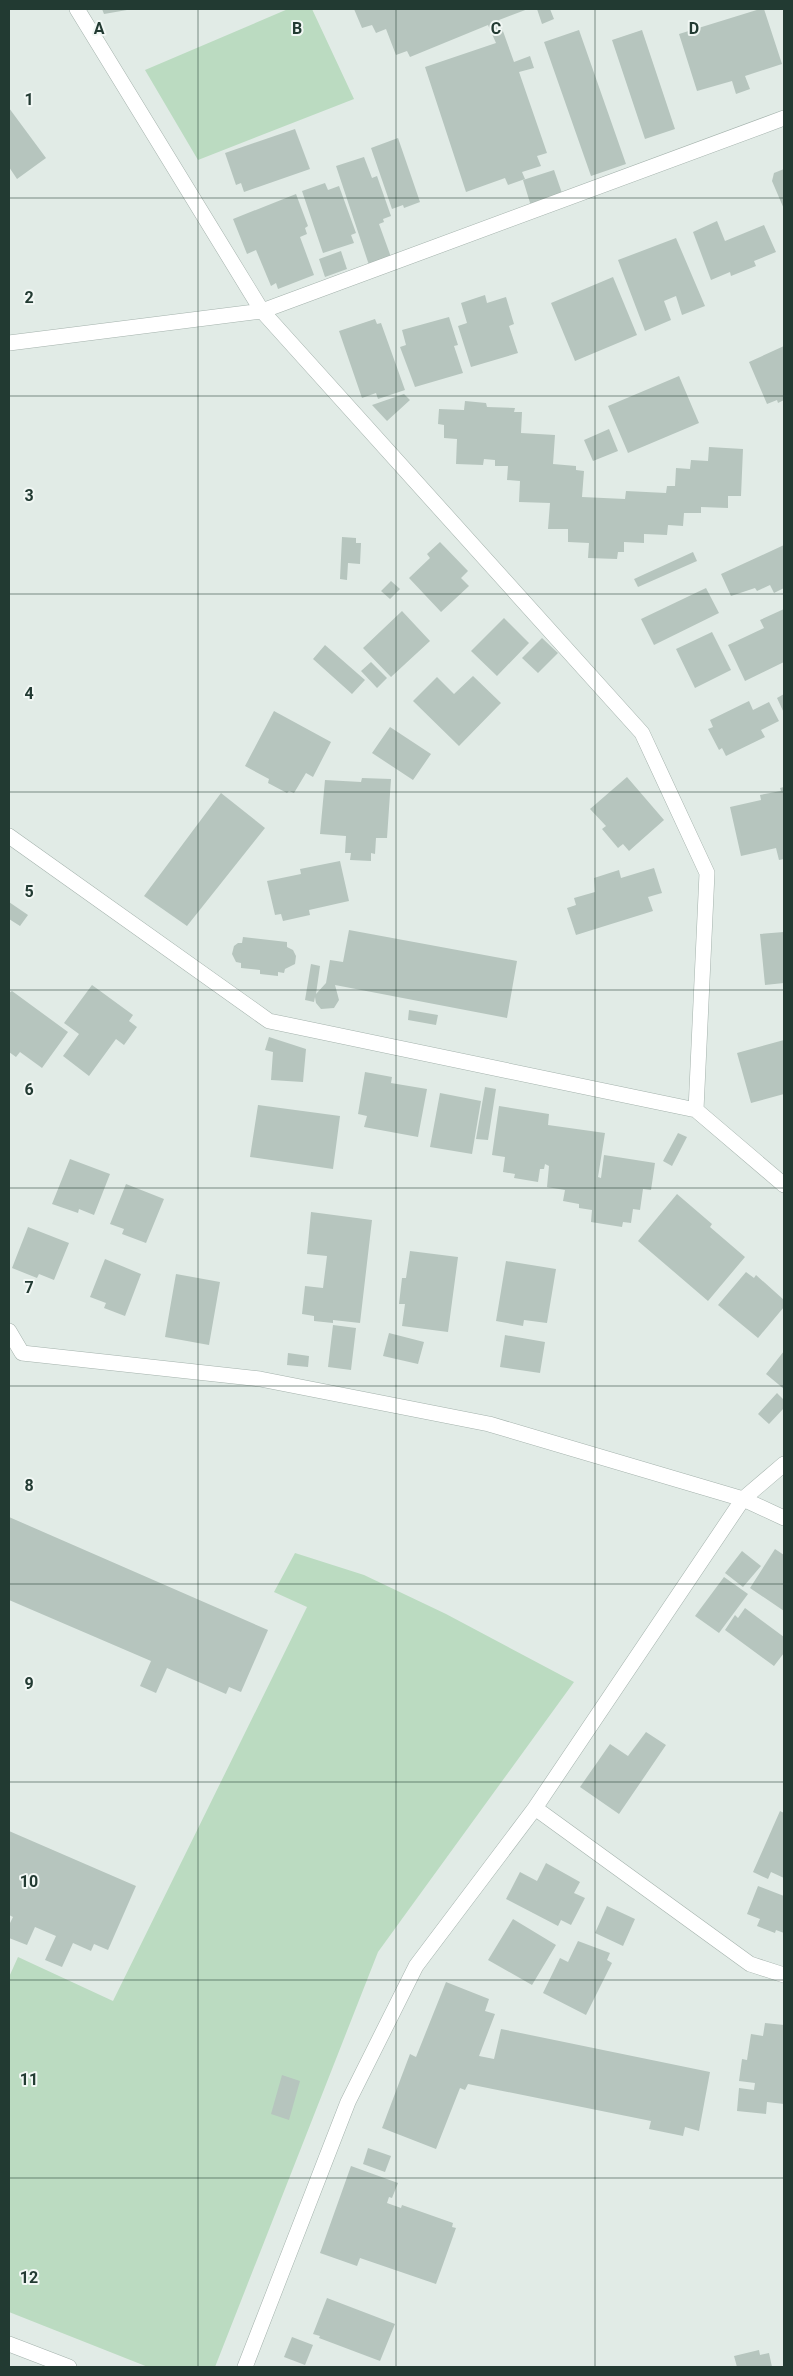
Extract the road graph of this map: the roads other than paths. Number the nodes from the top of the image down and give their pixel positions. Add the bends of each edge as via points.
1 (77, 9) edge
2 (784, 118) edge
3 (262, 311) junction
4 (9, 343) edge
5 (9, 836) edge
6 (696, 1110) junction
7 (784, 1185) edge
8 (9, 1331) edge
9 (784, 1464) edge
10 (743, 1499) junction
11 (784, 1518) edge
12 (535, 1808) junction
13 (784, 1975) edge
14 (9, 2344) edge
15 (69, 2367) edge
16 (245, 2367) edge

1 - 3 street
2 - 3 street
3 - 4 street
3 - 6 street via 642,733 707,874
5 - 6 street via 269,1021
6 - 7 street
8 - 10 street via 22,1353 260,1379 489,1424
9 - 10 street
10 - 11 street
10 - 12 street
12 - 13 street via 750,1964
12 - 16 street via 416,1966 348,2102
14 - 15 street

